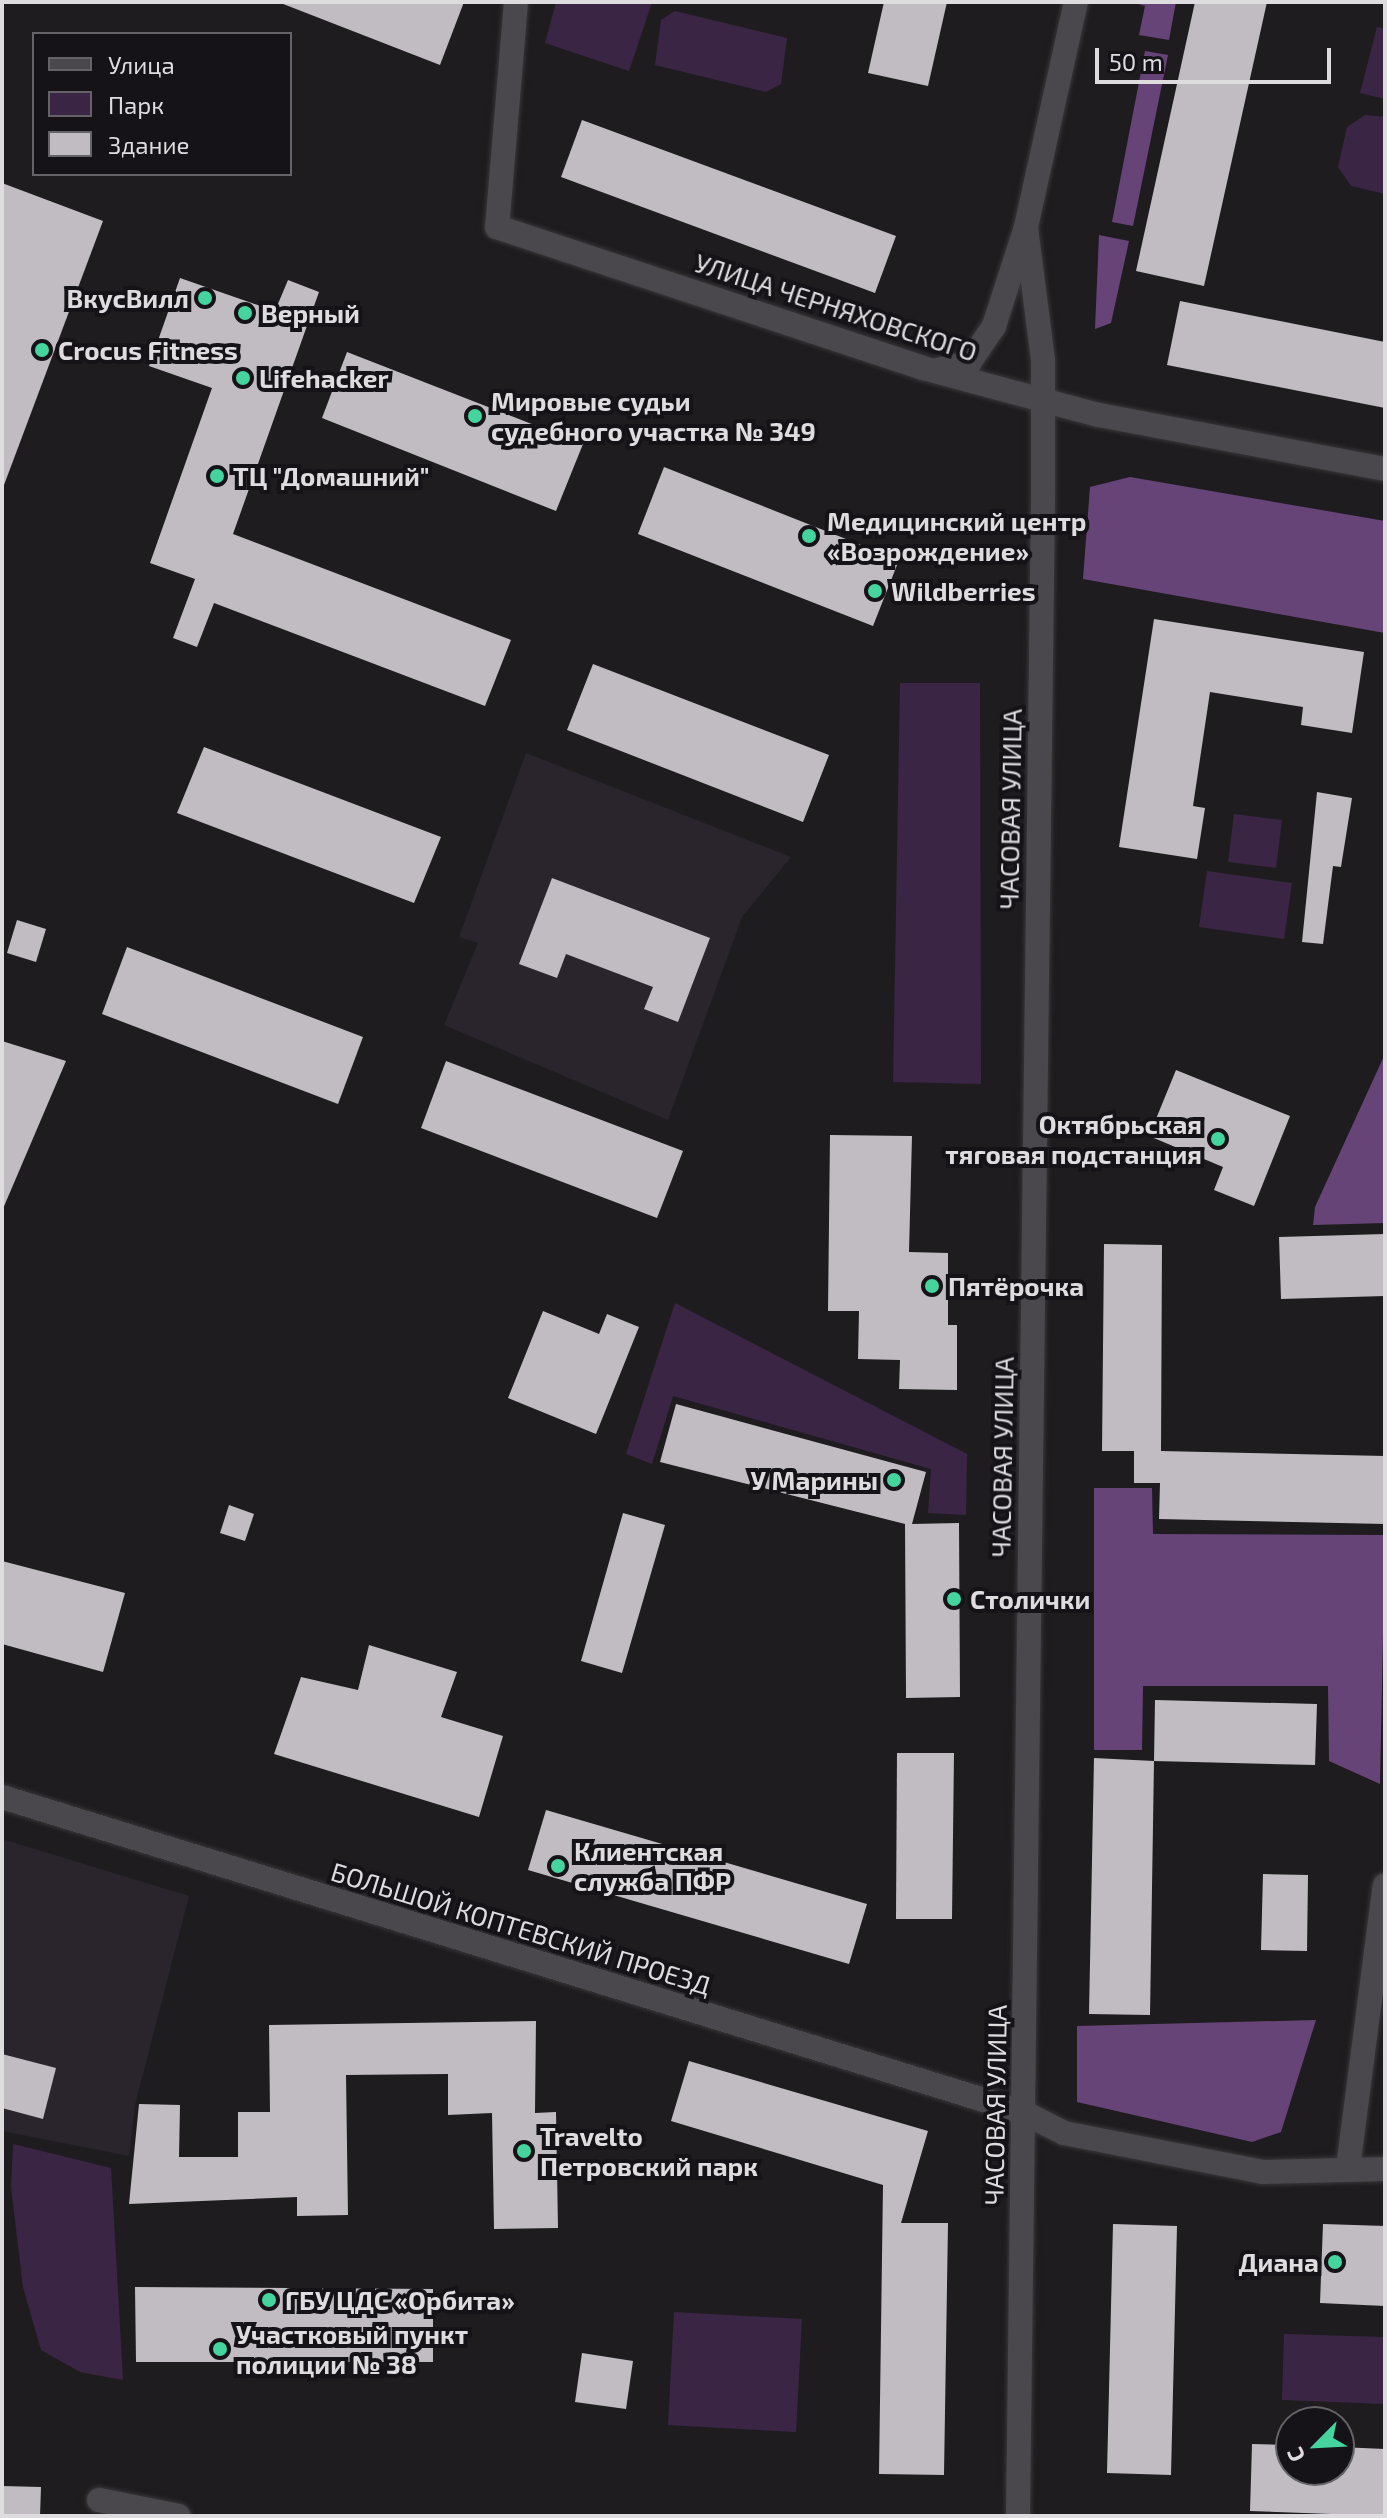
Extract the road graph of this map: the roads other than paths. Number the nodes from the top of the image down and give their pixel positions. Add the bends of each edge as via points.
1 (516, 2) edge
2 (1076, 2) edge
3 (1026, 227) junction
4 (935, 371) junction
5 (1043, 399) junction
6 (1385, 469) edge
7 (2, 1797) edge
8 (1385, 1885) edge
9 (1023, 2112) junction
10 (1348, 2168) junction
11 (1385, 2169) edge
12 (99, 2500) dead end
13 (178, 2516) edge
14 (1018, 2516) edge

1 - 4 street, УЛИЦА ЧЕРНЯХОВСКОГО via 497,227
2 - 3 street
3 - 4 street via 994,326 969,363
3 - 5 street, ЧАСОВАЯ УЛИЦА
4 - 5 street, УЛИЦА ЧЕРНЯХОВСКОГО
5 - 6 street, УЛИЦА ЧЕРНЯХОВСКОГО
5 - 9 street, ЧАСОВАЯ УЛИЦА
7 - 9 street, БОЛЬШОЙ КОПТЕВСКИЙ ПРОЕЗД
8 - 10 street
9 - 10 street, БОЛЬШОЙ КОПТЕВСКИЙ ПРОЕЗД via 1064,2133 1263,2172
9 - 14 street, ЧАСОВАЯ УЛИЦА
10 - 11 street, БОЛЬШОЙ КОПТЕВСКИЙ ПРОЕЗД
12 - 13 street

